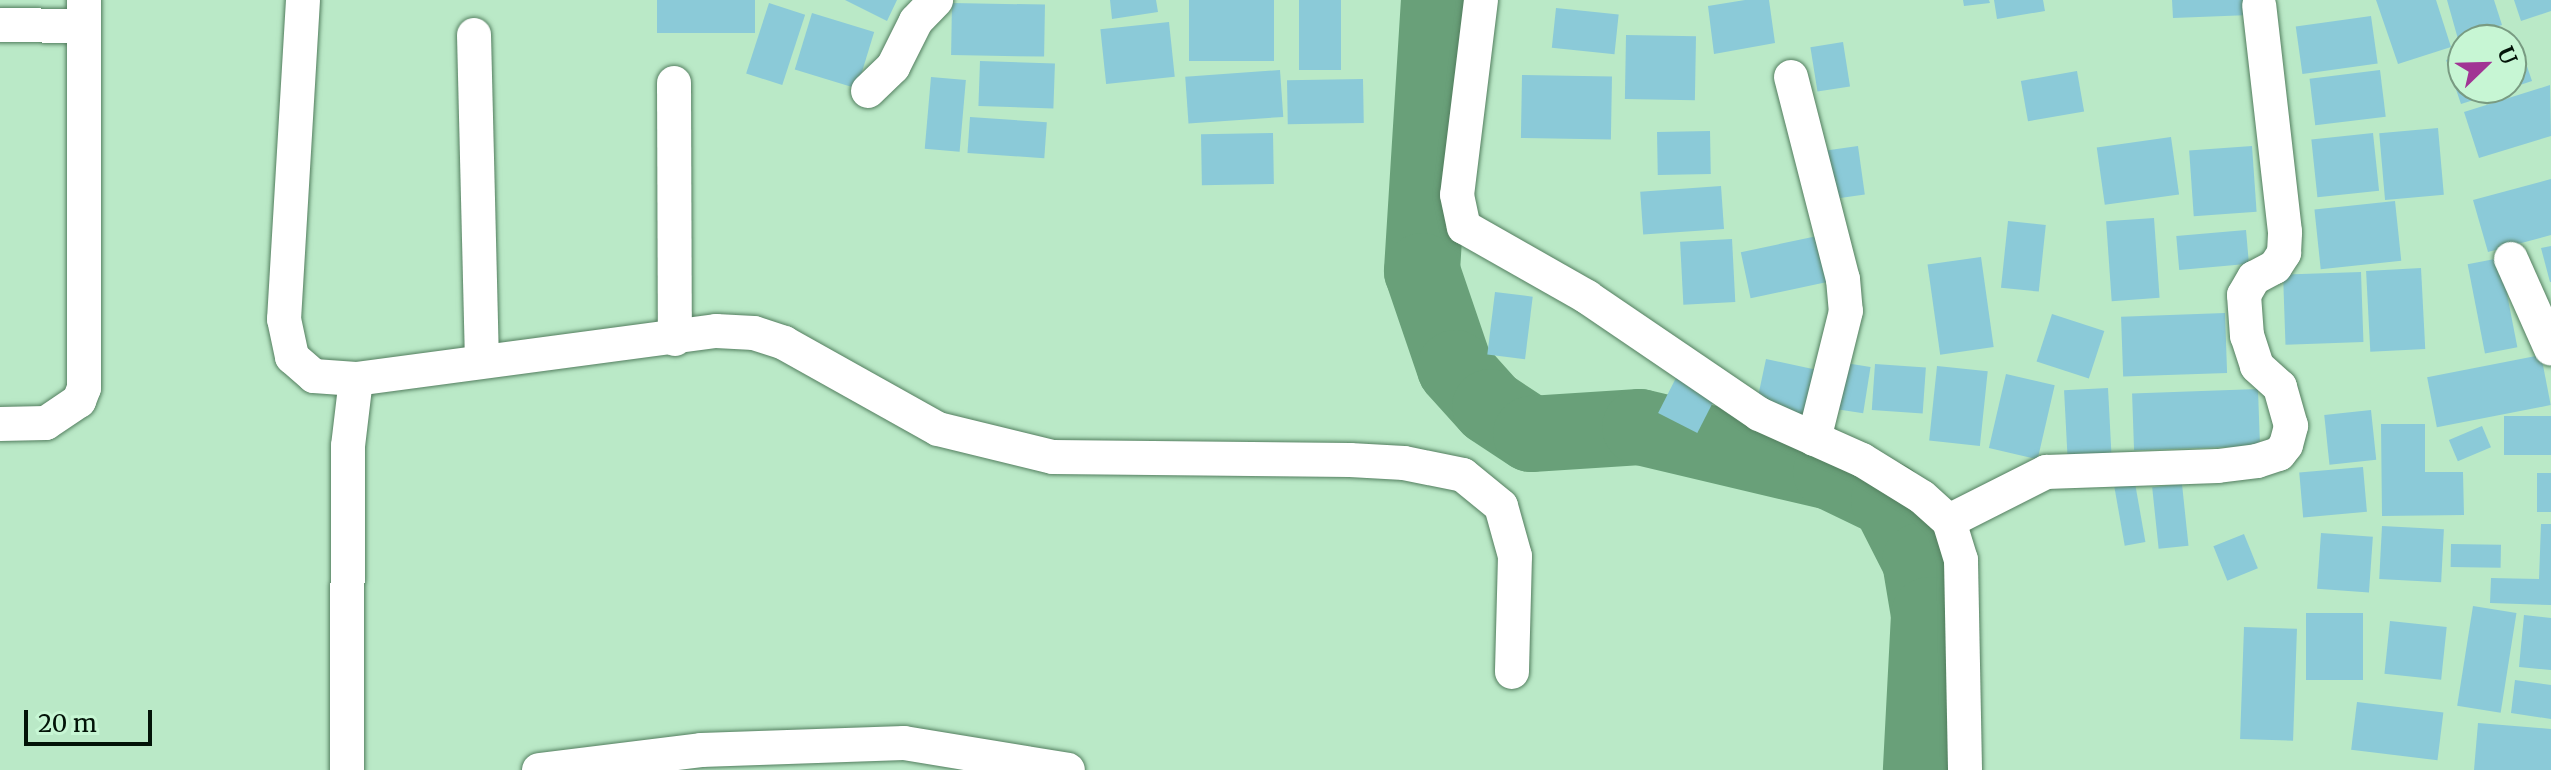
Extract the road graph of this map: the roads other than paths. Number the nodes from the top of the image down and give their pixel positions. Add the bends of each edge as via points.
1 (303, 0) edge
2 (936, 0) edge
3 (1476, 1) edge
4 (2259, 5) dead end
5 (84, 13) edge
6 (0, 25) edge
7 (474, 35) dead end
8 (1791, 77) dead end
9 (674, 83) dead end
10 (868, 91) dead end
11 (2511, 259) dead end
12 (675, 339) junction
13 (2551, 349) edge
14 (482, 359) junction
15 (356, 379) junction
16 (0, 424) edge
17 (1814, 439) junction
18 (1949, 521) junction
19 (1512, 672) dead end
20 (347, 770) edge
21 (539, 770) edge
22 (1068, 770) edge
23 (1965, 770) edge

1 - 15 street via 284,319 292,357 314,376
2 - 10 street via 916,21 893,67
3 - 17 street via 1457,195 1464,227 1587,297 1759,414
4 - 18 street via 2284,253 2275,267 2254,278 2244,295 2247,336 2257,366 2280,387 2291,426 2286,445 2279,454 2257,461 2218,466 2046,472
5 - 6 street
5 - 16 street via 84,388 79,401 46,423
7 - 14 street
8 - 17 street via 1843,279 1846,311
9 - 12 street
11 - 13 street
12 - 14 street
12 - 19 street via 716,331 754,333 784,343 938,429 1053,457 1350,460 1404,463 1463,475 1501,506 1515,556
14 - 15 street via 422,373
15 - 20 street via 348,446
17 - 18 street via 1862,460 1922,497
18 - 23 street via 1961,560
21 - 22 street via 701,750 904,743

